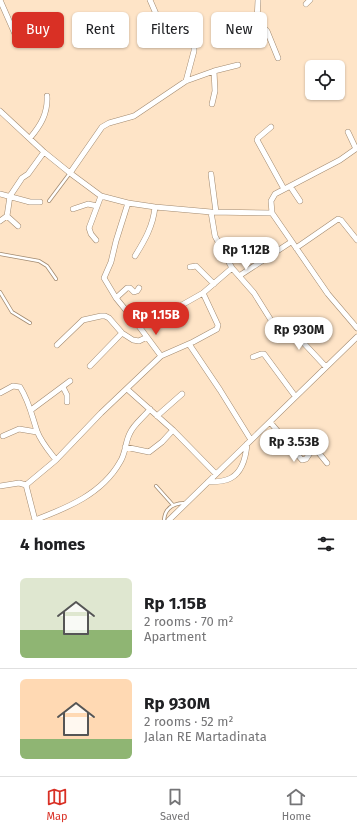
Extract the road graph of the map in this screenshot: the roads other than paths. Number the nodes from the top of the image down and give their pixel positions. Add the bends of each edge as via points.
1 (150, 0) edge
2 (258, 0) edge
3 (0, 1) edge
4 (257, 12) edge
5 (12, 27) edge
6 (267, 31) edge
7 (278, 58) dead end
8 (238, 65) dead end
9 (214, 71) junction
10 (186, 81) junction
11 (47, 96) dead end
12 (212, 104) dead end
13 (0, 111) edge
14 (271, 128) dead end
15 (348, 132) dead end
16 (30, 138) junction
17 (356, 148) edge
18 (44, 152) junction
19 (70, 173) junction
20 (211, 174) dead end
21 (290, 186) junction
22 (284, 189) junction
23 (0, 194) edge
24 (10, 196) junction
25 (101, 196) junction
26 (49, 201) dead end
27 (300, 201) dead end
28 (40, 202) dead end
29 (128, 203) junction
30 (97, 206) junction
31 (155, 207) junction
32 (73, 209) dead end
33 (213, 212) junction
34 (272, 213) junction
35 (7, 216) junction
36 (0, 221) edge
37 (18, 226) dead end
38 (96, 240) dead end
39 (357, 240) edge
40 (291, 242) junction
41 (296, 248) junction
42 (0, 254) edge
43 (135, 256) dead end
44 (190, 267) dead end
45 (232, 268) junction
46 (239, 276) junction
47 (56, 279) dead end
48 (214, 284) junction
49 (139, 288) dead end
50 (0, 292) edge
51 (203, 293) junction
52 (116, 298) junction
53 (30, 324) dead end
54 (138, 325) junction
55 (357, 328) edge
56 (122, 333) junction
57 (147, 337) junction
58 (357, 338) edge
59 (189, 344) junction
60 (56, 345) dead end
61 (161, 356) junction
62 (253, 358) dead end
63 (90, 366) dead end
64 (326, 367) junction
65 (70, 380) dead end
66 (63, 387) junction
67 (127, 389) junction
68 (0, 393) edge
69 (182, 394) dead end
70 (295, 396) junction
71 (67, 402) dead end
72 (31, 410) junction
73 (150, 410) junction
74 (157, 416) junction
75 (270, 422) junction
76 (173, 430) junction
77 (37, 432) junction
78 (3, 436) dead end
79 (322, 439) dead end
80 (249, 442) junction
81 (125, 447) junction
82 (314, 447) junction
83 (56, 460) junction
84 (327, 463) dead end
85 (216, 474) junction
86 (208, 482) junction
87 (26, 485) junction
88 (0, 486) edge
89 (156, 486) dead end
90 (187, 503) junction
91 (173, 505) junction
92 (35, 520) edge
93 (164, 520) edge
94 (169, 520) edge

1 - 10 street via 160,23 188,24 194,51
2 - 4 street
3 - 5 street
6 - 7 street
8 - 9 street
9 - 10 street
9 - 12 street via 215,91
10 - 19 street via 134,116 102,127
11 - 16 street via 45,115
13 - 16 street
14 - 22 street via 257,140
15 - 17 street
16 - 18 street
17 - 21 street via 340,160
18 - 19 street
18 - 24 street
19 - 25 street
19 - 26 lane
20 - 33 street
21 - 22 street
21 - 27 street
22 - 34 street via 271,198
23 - 24 street
24 - 28 street
24 - 35 street
25 - 29 street
25 - 30 street
29 - 31 street
29 - 52 street via 111,262 104,276 104,281
30 - 32 street via 88,204
30 - 38 street via 89,228 90,234
31 - 33 street
31 - 43 street via 148,234
33 - 34 street
33 - 45 street via 215,236
34 - 40 street
35 - 36 street
35 - 37 street
39 - 41 street via 338,219
40 - 41 street
40 - 46 street
41 - 55 street via 328,294
42 - 47 lane via 39,261
44 - 48 street via 196,266
45 - 46 street
45 - 48 street
46 - 64 street via 254,293 274,325 285,323
48 - 51 street
49 - 52 street via 134,292 127,288
50 - 53 lane via 12,312
51 - 54 street via 166,314
51 - 59 street via 218,327
52 - 54 street
54 - 57 street
56 - 57 street via 136,341
56 - 60 street via 109,318 101,316 83,320
56 - 63 street
57 - 61 street
58 - 64 street
59 - 61 street
59 - 80 street via 220,390
61 - 67 street
62 - 70 street via 264,354
64 - 70 street
65 - 66 street
66 - 71 street
66 - 72 street
67 - 73 street
67 - 83 street
68 - 72 street via 17,386 22,390
69 - 74 street
70 - 75 street
72 - 77 street
73 - 74 street
73 - 81 street via 130,432
74 - 76 street
75 - 80 street
75 - 82 street via 301,459 306,459
76 - 81 street via 149,452
76 - 85 street
77 - 78 street via 19,429
77 - 83 street
79 - 82 street
80 - 85 street
80 - 86 street via 246,455 234,476 223,481
81 - 92 street via 120,463 95,490 64,510
82 - 84 street
83 - 87 street
85 - 86 street
86 - 90 street
87 - 88 street via 19,483
87 - 92 street
89 - 91 lane
90 - 91 lane
90 - 94 street
91 - 93 lane via 166,511

